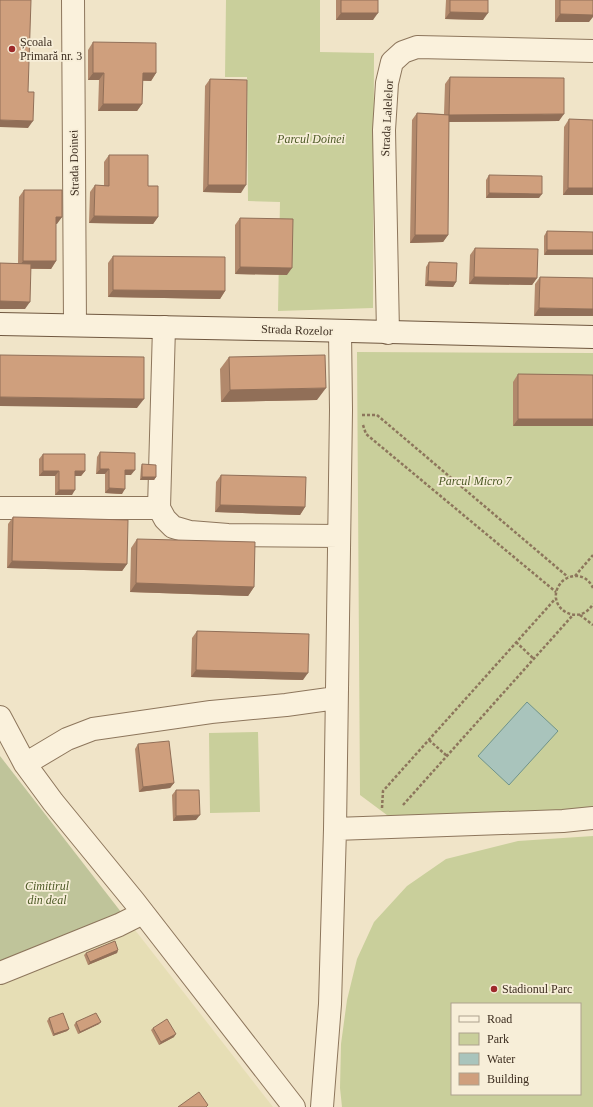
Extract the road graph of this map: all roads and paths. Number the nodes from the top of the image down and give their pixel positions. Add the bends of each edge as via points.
1 (72, 0) edge
2 (593, 51) edge
3 (0, 324) edge
4 (75, 325) junction
5 (164, 327) junction
6 (340, 332) junction
7 (388, 333) junction
8 (593, 336) edge
9 (0, 508) edge
10 (159, 508) junction
11 (339, 536) junction
12 (593, 555) edge
13 (574, 576) junction
14 (568, 577) junction
15 (593, 588) edge
16 (556, 592) junction
17 (556, 598) junction
18 (593, 604) edge
19 (574, 615) junction
20 (580, 615) junction
21 (593, 625) edge
22 (516, 642) junction
23 (534, 659) junction
24 (336, 698) junction
25 (0, 717) edge
26 (429, 740) junction
27 (447, 756) junction
28 (25, 764) junction
29 (399, 809) dead end
30 (387, 810) dead end
31 (593, 818) edge
32 (335, 829) junction
33 (143, 913) junction
34 (0, 973) edge
35 (294, 1107) edge
36 (322, 1107) edge

1 - 4 street, Strada Doinei
2 - 7 street, Strada Lalelelor via 417,47 403,52 392,62 387,83 384,130
3 - 4 street, Strada Rozelor
4 - 5 street, Strada Rozelor
5 - 6 street, Strada Rozelor
5 - 10 street
6 - 7 street, Strada Rozelor
6 - 11 street
7 - 8 street, Strada Rozelor
9 - 10 street
10 - 11 street via 172,527 190,532
11 - 24 street
12 - 13 path
13 - 14 path
13 - 15 path via 586,579
14 - 16 path via 558,585
14 - 16 path via 377,415 359,415 366,434
16 - 17 path
17 - 19 path via 562,610
17 - 22 path
18 - 20 path
19 - 20 path
19 - 23 path
20 - 21 path
22 - 23 path
22 - 26 path
23 - 27 path
24 - 28 street via 94,729 67,739
24 - 32 street
25 - 28 street
26 - 27 path
26 - 30 path via 383,791 381,810
27 - 29 path
28 - 33 street
31 - 32 street
32 - 36 street via 330,1004
33 - 34 street
33 - 35 street

